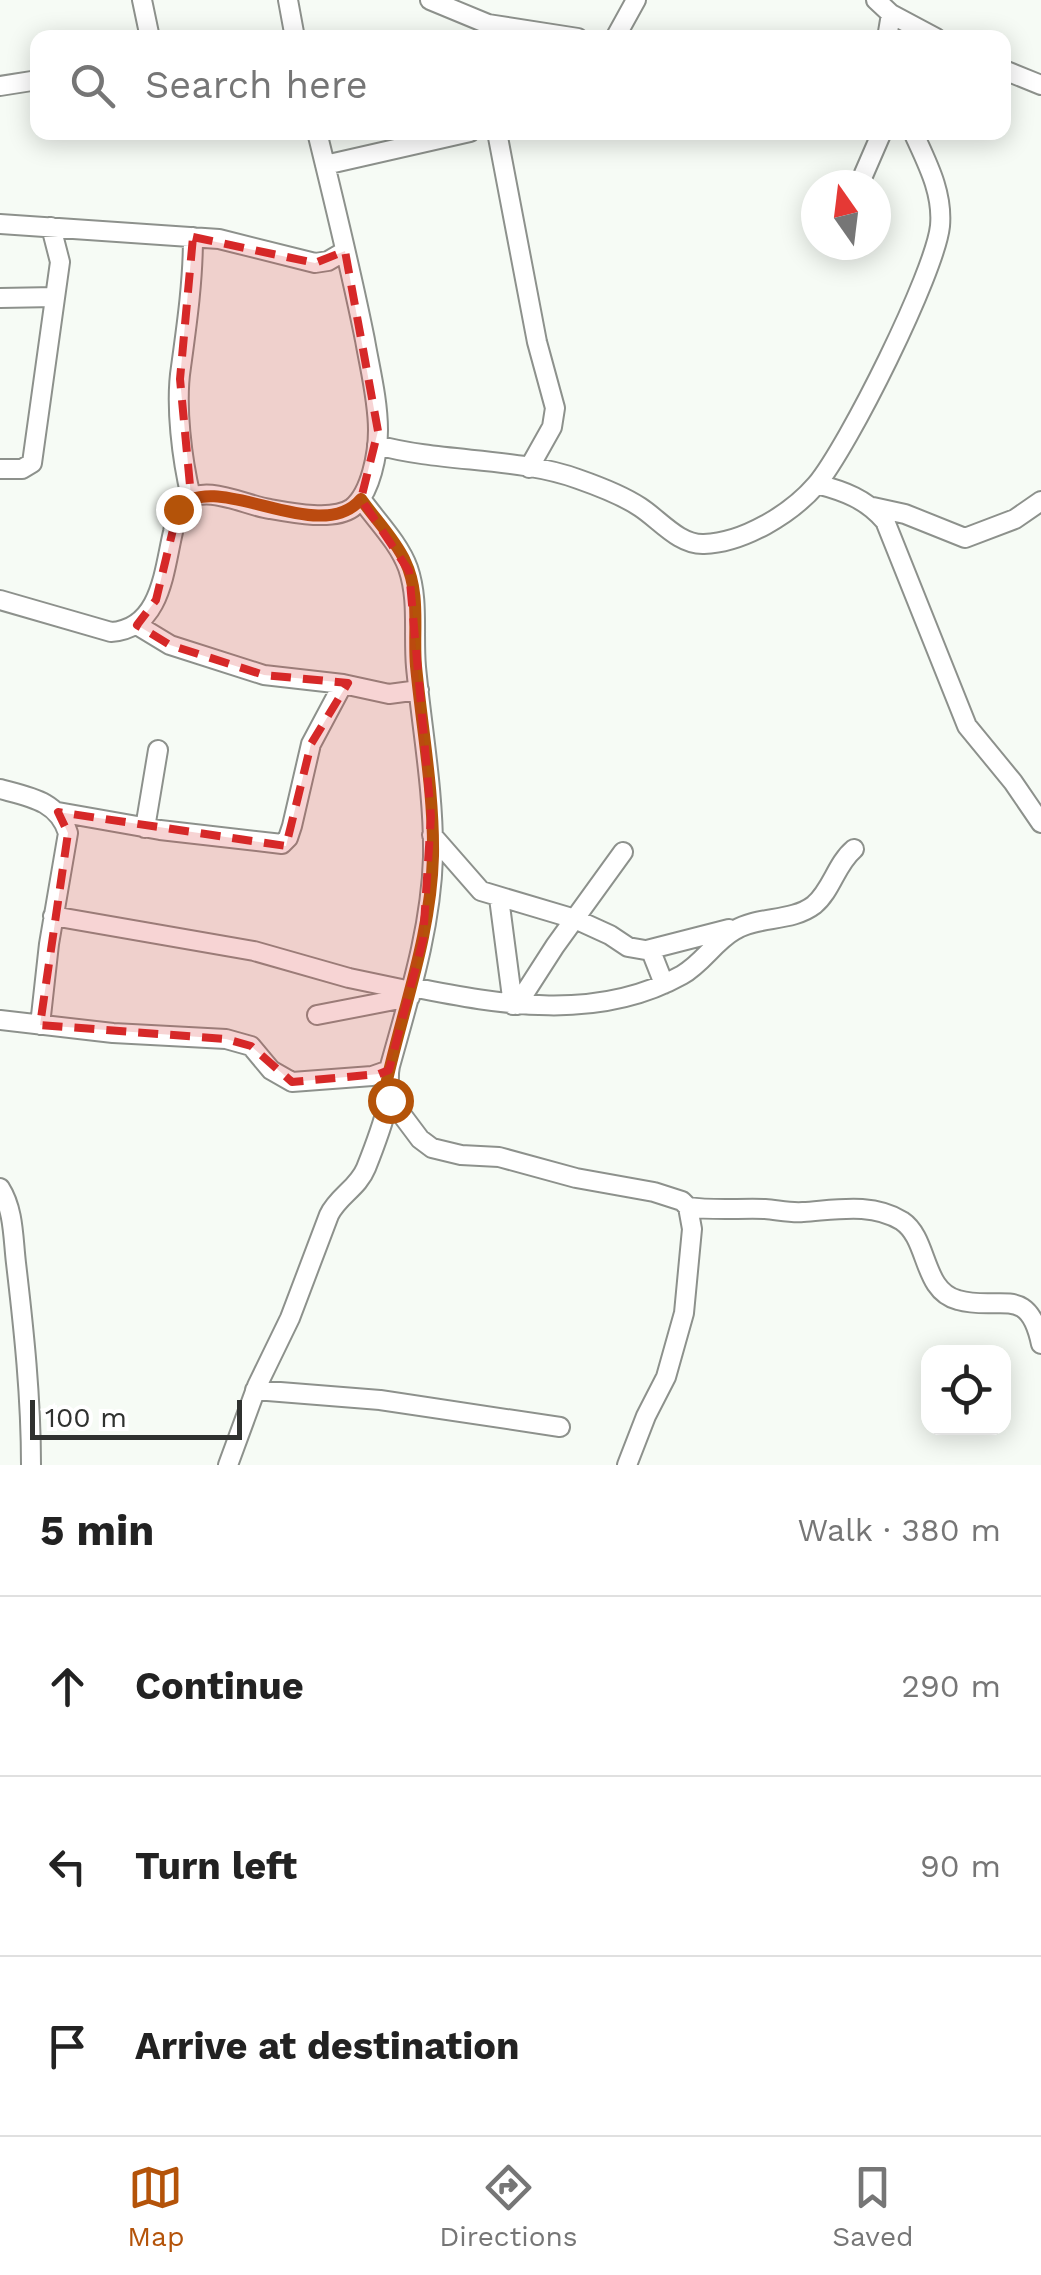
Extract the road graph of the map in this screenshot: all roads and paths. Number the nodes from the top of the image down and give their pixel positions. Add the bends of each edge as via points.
1 (142, 0) edge
2 (288, 0) edge
3 (430, 0) edge
4 (636, 0) edge
5 (876, 0) edge
6 (891, 14) junction
7 (148, 30) edge
8 (294, 30) edge
9 (527, 30) edge
10 (619, 30) edge
11 (888, 30) edge
12 (921, 30) edge
13 (1011, 73) edge
14 (30, 81) edge
15 (0, 86) edge
16 (1041, 86) edge
17 (318, 140) edge
18 (436, 140) edge
19 (499, 140) edge
20 (879, 140) edge
21 (916, 140) edge
22 (325, 166) junction
23 (866, 170) edge
24 (0, 224) edge
25 (52, 227) junction
26 (193, 236) junction
27 (344, 251) junction
28 (55, 297) junction
29 (0, 298) edge
30 (377, 445) junction
31 (528, 468) junction
32 (0, 469) edge
33 (817, 484) junction
34 (191, 497) junction
35 (361, 499) junction
36 (1041, 501) edge
37 (873, 507) junction
38 (0, 600) edge
39 (137, 625) junction
40 (343, 684) junction
41 (419, 690) junction
42 (158, 750) dead end
43 (0, 789) edge
44 (58, 812) junction
45 (1041, 823) edge
46 (146, 828) junction
47 (432, 835) junction
48 (854, 849) dead end
49 (623, 852) dead end
50 (499, 898) junction
51 (54, 916) junction
52 (575, 918) junction
53 (738, 928) junction
54 (648, 950) junction
55 (664, 984) junction
56 (411, 992) junction
57 (515, 1005) junction
58 (316, 1016) dead end
59 (0, 1020) edge
60 (40, 1025) junction
61 (389, 1070) junction
62 (390, 1100) junction
63 (0, 1188) edge
64 (688, 1207) junction
65 (1038, 1318) edge
66 (1041, 1344) edge
67 (256, 1390) junction
68 (560, 1427) dead end
69 (31, 1465) edge
70 (228, 1465) edge
71 (627, 1465) edge

1 - 7 street
2 - 8 street
3 - 9 street via 488,24
4 - 10 street
5 - 6 street
6 - 11 street
6 - 12 street
13 - 16 street
14 - 15 street
17 - 22 street
18 - 22 street
19 - 31 street via 555,408
20 - 23 street
21 - 33 street via 936,188 935,249 890,352
22 - 27 street
24 - 25 street
25 - 26 street
25 - 28 street via 60,262
26 - 27 street via 315,263
26 - 34 street via 180,379
27 - 30 street via 377,408
28 - 29 street
28 - 32 street via 32,463
30 - 31 street
30 - 35 street
31 - 33 street via 613,494 688,542 703,544 749,533
33 - 37 street
34 - 35 street via 327,514 343,513
34 - 39 street via 178,509 156,600
35 - 41 street via 409,571
36 - 37 street via 965,538
37 - 45 street via 967,726
38 - 39 street via 111,632
39 - 40 street via 170,645 264,675
40 - 41 street via 398,695
40 - 46 street via 311,744 282,844
41 - 47 street
42 - 46 street
43 - 44 street
44 - 46 street
44 - 51 street via 68,833
47 - 50 street via 482,892
47 - 56 street via 428,905
48 - 53 street via 816,904
49 - 52 street
50 - 52 street
50 - 57 street
51 - 56 street via 254,951
51 - 60 street
52 - 54 street via 628,947
52 - 57 street
53 - 54 street
53 - 55 street
54 - 55 street
55 - 57 street via 584,1003
56 - 57 street
56 - 58 street
56 - 61 street
59 - 60 street
60 - 61 street via 226,1038 251,1046 292,1082
61 - 62 street
62 - 64 street via 432,1148 514,1160 668,1196
62 - 67 street via 364,1173 336,1200
63 - 69 street via 10,1213 25,1334
64 - 65 street via 860,1208 896,1218 912,1230 947,1295 1011,1302
64 - 71 street via 684,1313 666,1378
65 - 66 street
67 - 68 street via 380,1400
67 - 70 street

